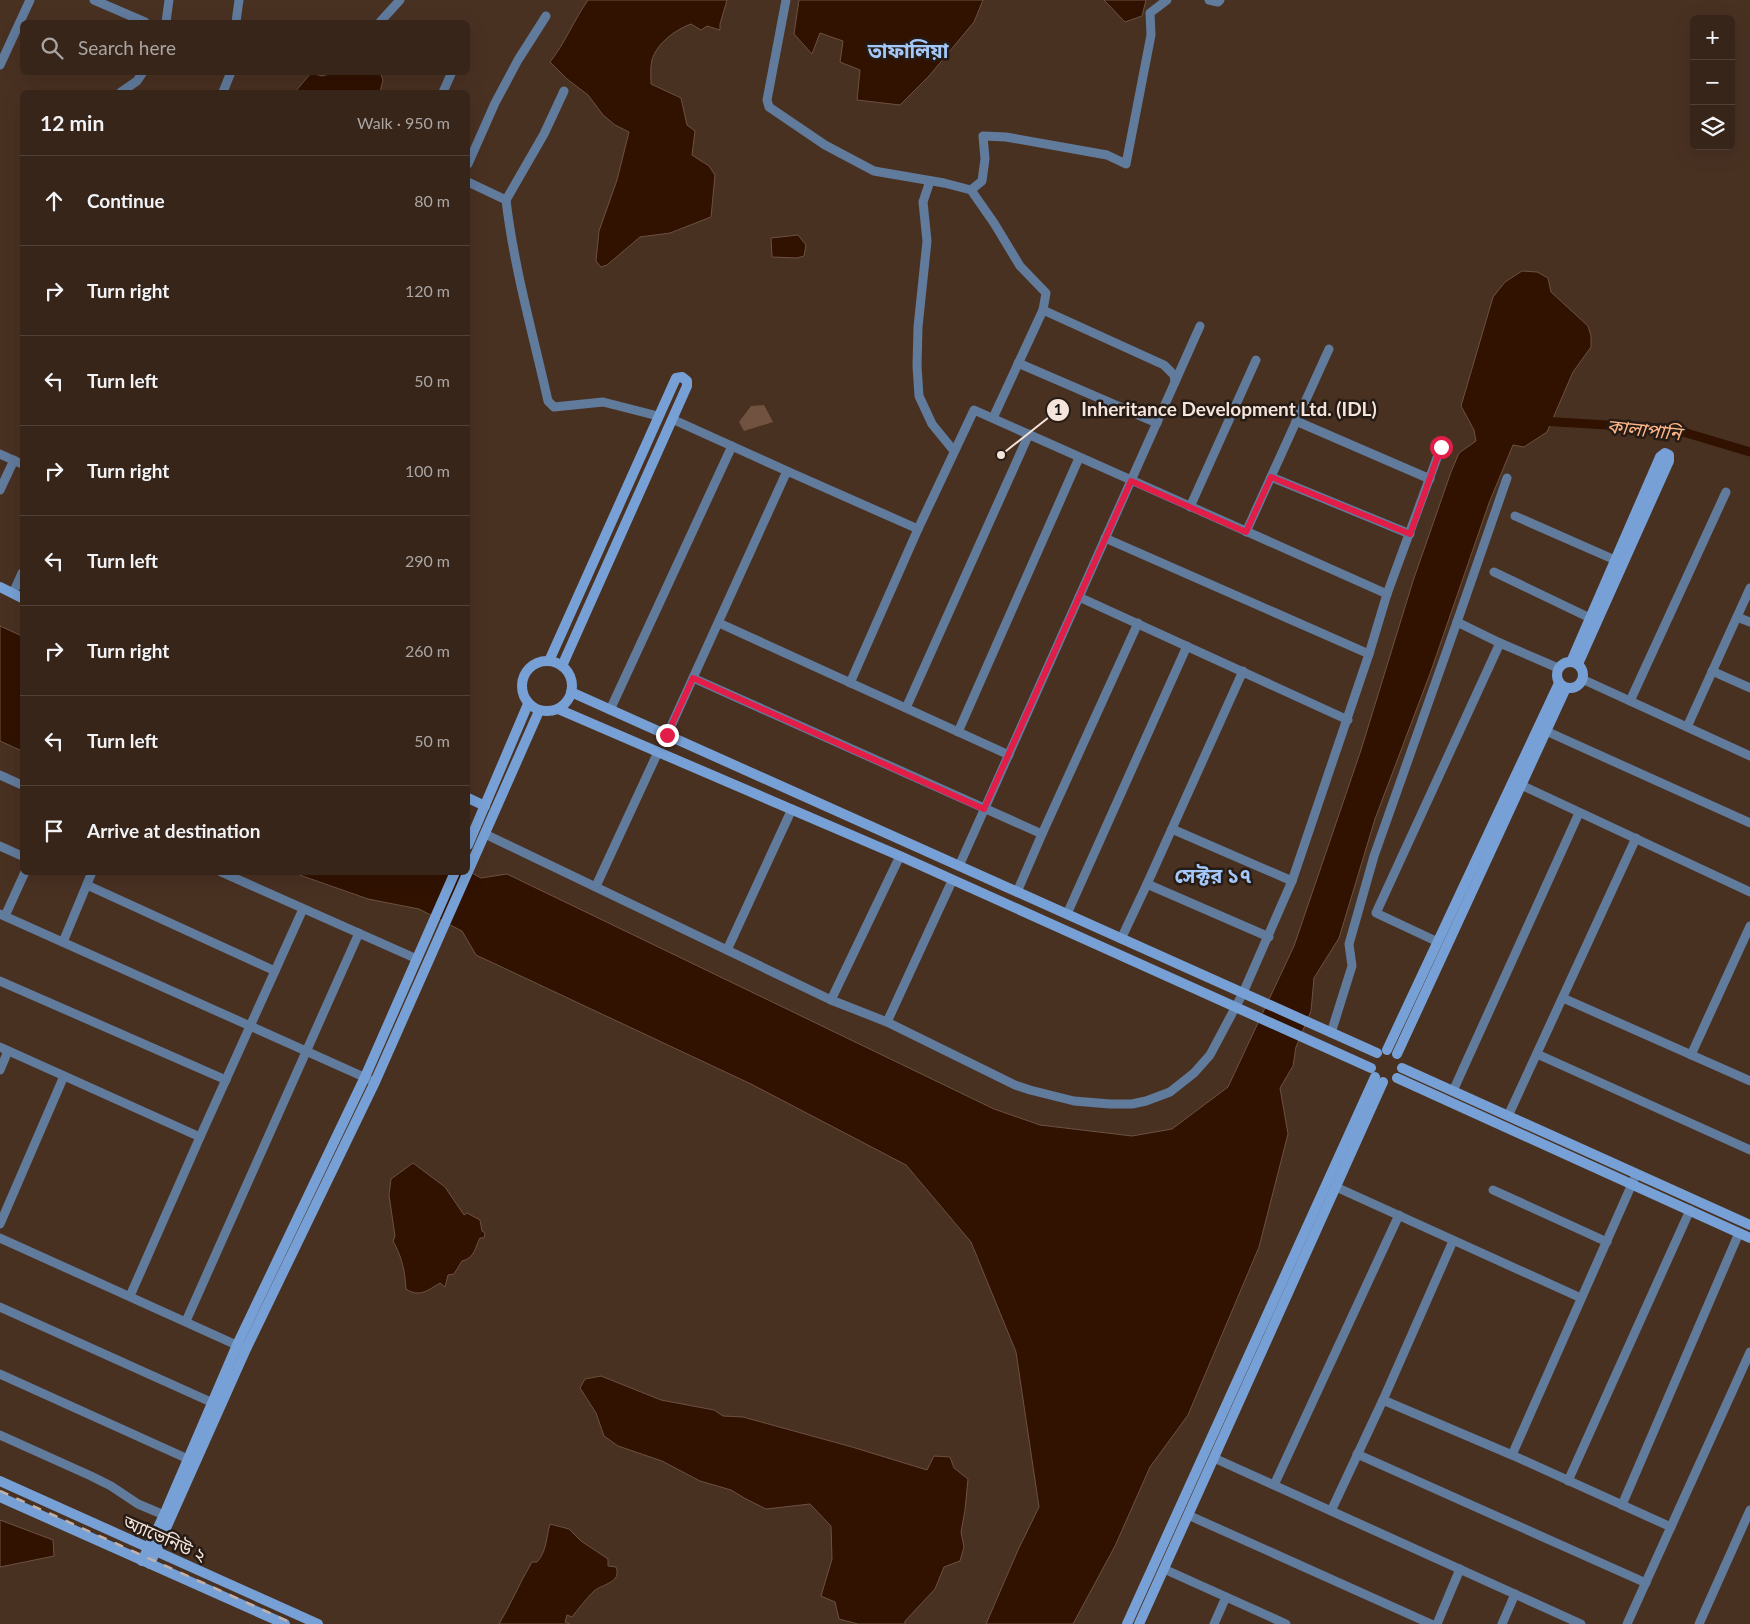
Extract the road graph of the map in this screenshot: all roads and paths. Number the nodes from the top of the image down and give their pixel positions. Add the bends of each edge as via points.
1 (30, 0) edge
2 (94, 0) edge
3 (169, 0) edge
4 (239, 0) edge
5 (400, 0) edge
6 (786, 0) edge
7 (1167, 0) edge
8 (1209, 0) edge
9 (1220, 0) edge
10 (546, 16) dead end
11 (21, 20) edge
12 (140, 20) edge
13 (166, 20) edge
14 (236, 20) edge
15 (382, 20) edge
16 (20, 22) edge
17 (0, 65) edge
18 (141, 75) edge
19 (230, 75) edge
20 (451, 75) edge
21 (123, 90) edge
22 (223, 90) edge
23 (444, 90) edge
24 (564, 91) dead end
25 (470, 159) edge
26 (930, 181) junction
27 (470, 184) edge
28 (971, 190) junction
29 (506, 200) junction
30 (1043, 310) junction
31 (1200, 326) dead end
32 (1329, 349) dead end
33 (1256, 360) dead end
34 (1018, 363) junction
35 (1175, 382) junction
36 (658, 416) junction
37 (993, 418) junction
38 (672, 419) junction
39 (1296, 422) junction
40 (1157, 423) junction
41 (1030, 434) junction
42 (732, 446) junction
43 (1441, 447) dead end
44 (954, 451) junction
45 (0, 454) edge
46 (1079, 458) junction
47 (14, 460) junction
48 (20, 463) edge
49 (787, 471) junction
50 (1271, 477) junction
51 (1507, 478) dead end
52 (1430, 479) junction
53 (1131, 481) junction
54 (0, 490) edge
55 (1726, 492) dead end
56 (1190, 507) junction
57 (1515, 516) dead end
58 (918, 529) junction
59 (1246, 532) junction
60 (1410, 534) junction
61 (1105, 538) junction
62 (1615, 560) junction
63 (1494, 572) dead end
64 (0, 588) edge
65 (1750, 588) edge
66 (1388, 594) junction
67 (18, 595) edge
68 (1079, 597) junction
69 (1737, 617) junction
70 (1590, 618) junction
71 (1457, 622) junction
72 (1750, 622) edge
73 (719, 623) junction
74 (1138, 623) junction
75 (1500, 643) junction
76 (1187, 646) junction
77 (1369, 654) junction
78 (549, 661) junction
79 (1574, 663) junction
80 (562, 666) junction
81 (1558, 668) junction
82 (1243, 671) junction
83 (1712, 671) junction
84 (693, 678) junction
85 (1582, 679) junction
86 (850, 683) junction
87 (1562, 686) junction
88 (1750, 688) edge
89 (571, 692) junction
90 (1630, 701) junction
91 (528, 704) junction
92 (906, 708) junction
93 (558, 709) junction
94 (610, 710) junction
95 (539, 711) junction
96 (1348, 720) junction
97 (1687, 727) junction
98 (1546, 731) junction
99 (958, 732) junction
100 (667, 735) junction
101 (658, 752) junction
102 (1008, 755) junction
103 (1750, 756) edge
104 (0, 775) edge
105 (20, 784) edge
106 (1521, 785) junction
107 (470, 799) edge
108 (485, 806) junction
109 (792, 809) junction
110 (984, 809) junction
111 (1579, 813) junction
112 (1750, 823) edge
113 (1172, 829) junction
114 (485, 834) junction
115 (1042, 834) junction
116 (1636, 838) junction
117 (470, 839) edge
118 (0, 846) edge
119 (20, 855) edge
120 (900, 856) junction
121 (959, 866) junction
122 (470, 868) edge
123 (23, 875) edge
124 (91, 875) edge
125 (228, 875) edge
126 (454, 875) edge
127 (467, 875) edge
128 (952, 881) junction
129 (1292, 881) junction
130 (1148, 884) junction
131 (87, 885) junction
132 (596, 886) junction
133 (1017, 892) junction
134 (1750, 892) edge
135 (303, 909) junction
136 (1067, 914) junction
137 (3, 915) edge
138 (1750, 926) edge
139 (359, 933) junction
140 (1269, 937) junction
141 (1121, 939) junction
142 (63, 942) junction
143 (1438, 942) junction
144 (727, 950) junction
145 (417, 959) junction
146 (275, 971) junction
147 (0, 981) edge
148 (1245, 994) junction
149 (1563, 998) junction
150 (831, 1000) junction
151 (1239, 1008) junction
152 (887, 1022) junction
153 (251, 1026) junction
154 (1331, 1033) junction
155 (383, 1036) junction
156 (393, 1041) junction
157 (4, 1049) edge
158 (305, 1051) junction
159 (1387, 1052) junction
160 (1537, 1054) junction
161 (1691, 1055) junction
162 (1402, 1068) junction
163 (0, 1070) edge
164 (64, 1076) junction
165 (1376, 1076) junction
166 (365, 1077) junction
167 (1397, 1078) junction
168 (1749, 1079) edge
169 (226, 1080) junction
170 (375, 1082) junction
171 (1453, 1091) junction
172 (1508, 1116) junction
173 (200, 1137) junction
174 (1750, 1150) edge
175 (1636, 1174) junction
176 (1633, 1185) junction
177 (1336, 1187) junction
178 (1493, 1190) dead end
179 (1690, 1210) junction
180 (1399, 1215) junction
181 (0, 1224) edge
182 (1750, 1225) edge
183 (1739, 1233) junction
184 (0, 1238) edge
185 (1750, 1238) edge
186 (1453, 1241) junction
187 (1607, 1242) junction
188 (130, 1296) junction
189 (1581, 1298) junction
190 (0, 1307) edge
191 (186, 1321) junction
192 (242, 1347) junction
193 (1750, 1352) edge
194 (1741, 1372) junction
195 (0, 1374) edge
196 (1750, 1376) edge
197 (1383, 1400) junction
198 (213, 1403) junction
199 (0, 1435) edge
200 (1356, 1454) junction
201 (1512, 1455) junction
202 (1214, 1458) junction
203 (188, 1459) junction
204 (0, 1481) edge
205 (1568, 1481) junction
206 (1274, 1485) junction
207 (0, 1498) edge
208 (1622, 1505) junction
209 (1331, 1510) junction
210 (1750, 1510) edge
211 (164, 1515) junction
212 (1188, 1515) junction
213 (1671, 1527) junction
214 (152, 1550) junction
215 (146, 1562) junction
216 (1164, 1569) junction
217 (1460, 1569) junction
218 (1646, 1583) junction
219 (1515, 1594) junction
220 (1226, 1597) junction
221 (1565, 1621) edge
222 (1282, 1623) edge
223 (285, 1624) edge
224 (318, 1624) edge
225 (1127, 1624) edge
226 (1139, 1624) edge
227 (1214, 1624) edge
228 (1431, 1624) edge
229 (1437, 1624) edge
230 (1502, 1624) edge
231 (1581, 1624) edge
232 (1627, 1624) edge
233 (1699, 1624) edge

1 - 11 street
2 - 12 street
3 - 13 street
4 - 14 street
5 - 15 street
6 - 26 street via 767,100 769,107 825,145 867,168
7 - 28 street via 1150,13 1151,35 1126,164 1107,155 983,136 985,159 982,181
8 - 9 street
10 - 25 street via 495,103
16 - 17 street
18 - 21 street
19 - 22 street
20 - 23 street
24 - 29 street via 544,134
26 - 28 street
26 - 44 street via 923,202 927,241 918,327 919,396 932,424
27 - 29 street
28 - 30 street via 1020,266 1046,293
29 - 36 street via 523,294 548,401 554,407 603,402
30 - 34 street
30 - 35 street via 1164,365 1174,375
31 - 35 street
32 - 39 street
33 - 56 street
34 - 37 street
34 - 40 street
35 - 40 street
36 - 38 street via 676,378 682,376 687,386
36 - 78 street
37 - 41 street
37 - 44 street via 974,410
38 - 42 street
38 - 80 street
39 - 50 street
39 - 52 street
40 - 53 street
41 - 46 street
41 - 92 street
42 - 49 street
42 - 94 street
43 - 52 street
44 - 58 street
45 - 47 street
46 - 53 street
46 - 99 street
47 - 48 street
47 - 54 street
49 - 58 street
49 - 73 street
50 - 59 street
50 - 60 street
51 - 71 street
52 - 60 street
53 - 56 street
53 - 61 street
55 - 90 street
56 - 59 street
57 - 62 street
58 - 86 street
59 - 66 street
60 - 66 street
61 - 68 street
61 - 77 street
62 - 70 street
62 - 79 street via 1664,459
63 - 70 street
64 - 67 street
65 - 69 street
66 - 77 street
68 - 74 street
68 - 102 street
69 - 72 street
69 - 83 street
70 - 79 street
71 - 75 street
71 - 154 street via 1374,856 1349,944 1352,966
73 - 84 street
73 - 86 street
74 - 76 street
74 - 115 street
75 - 81 street
75 - 143 street via 1376,913
76 - 82 street
76 - 136 street
77 - 96 street
78 - 80 street
78 - 91 street via 537,663 525,674 522,689
79 - 81 street via 1564,663
79 - 85 street via 1582,671
80 - 89 street via 571,678
81 - 87 street via 1556,676
82 - 96 street
82 - 113 street
83 - 88 street
83 - 97 street
84 - 100 street
84 - 110 street
85 - 87 street via 1574,688
85 - 90 street
86 - 92 street
87 - 98 street
87 - 143 street
89 - 93 street via 566,703
89 - 94 street
90 - 97 street
91 - 95 street
91 - 108 street
92 - 99 street
93 - 95 street
93 - 101 street
94 - 100 street
95 - 114 street
96 - 129 street
97 - 103 street
98 - 106 street
98 - 112 street
99 - 102 street
100 - 121 street
101 - 109 street
101 - 132 street
102 - 110 street
104 - 105 street
106 - 111 street
106 - 159 street
107 - 108 street
108 - 117 street
109 - 120 street
109 - 144 street
110 - 115 street
110 - 121 street
111 - 116 street
111 - 171 street
113 - 129 street
113 - 130 street
114 - 122 street
114 - 132 street
115 - 133 street
116 - 134 street
116 - 149 street
118 - 119 street
120 - 128 street
120 - 150 street
121 - 133 street
123 - 137 street
124 - 131 street
125 - 135 street
126 - 145 street
127 - 156 street
128 - 151 street
128 - 152 street
129 - 140 street
130 - 140 street
130 - 141 street
131 - 142 street
131 - 146 street
132 - 144 street
133 - 136 street
135 - 139 street
135 - 146 street
136 - 141 street
137 - 142 street
138 - 161 street
139 - 145 street
139 - 158 street
140 - 148 street
141 - 148 street
142 - 153 street
143 - 159 street
144 - 150 street
145 - 155 street
146 - 153 street
147 - 169 street
148 - 151 street
148 - 154 street
149 - 160 street
149 - 161 street
150 - 152 street
151 - 152 street via 1210,1055 1194,1074 1160,1097 1132,1104 1074,1101 1015,1085
151 - 165 street via 1325,1046
153 - 158 street
153 - 169 street
154 - 159 street
155 - 156 street
155 - 166 street
156 - 170 street
157 - 163 street
157 - 164 street
158 - 166 street
158 - 191 street
159 - 162 street via 1402,1063
159 - 165 street via 1372,1060
160 - 172 street
160 - 174 street
161 - 168 street
162 - 167 street
162 - 171 street
164 - 173 street
164 - 181 street
165 - 167 street
165 - 177 street
165 - 225 street
166 - 170 street
166 - 192 street
167 - 176 street
169 - 173 street
170 - 192 street
171 - 172 street
172 - 175 street
173 - 188 street
175 - 176 street
175 - 182 street
176 - 179 street
176 - 187 street
177 - 180 street
177 - 202 street
178 - 187 street
179 - 183 street
179 - 205 street
180 - 186 street
180 - 206 street
183 - 185 street
183 - 208 street
184 - 188 street
186 - 189 street
186 - 197 street
187 - 189 street
188 - 191 street
189 - 201 street
190 - 198 street
191 - 192 street
192 - 198 street
192 - 214 street
193 - 194 street
194 - 196 street
194 - 213 street
195 - 203 street
197 - 200 street
197 - 201 street
198 - 203 street
199 - 211 street via 91,1476 138,1504
200 - 209 street
200 - 218 street
201 - 205 street
202 - 206 street
202 - 212 street
203 - 211 street
204 - 214 street, অ্যাভেনিউ ২
205 - 208 street
206 - 209 street
207 - 215 street, অ্যাভেনিউ ২
208 - 213 street
209 - 217 street
210 - 233 street
211 - 214 street
212 - 216 street
212 - 228 street
213 - 218 street
214 - 215 street
214 - 224 street, অ্যাভেনিউ ২
215 - 223 street, অ্যাভেনিউ ২
216 - 220 street
216 - 226 street
217 - 219 street
217 - 229 street
218 - 232 street
219 - 221 street
219 - 230 street
220 - 222 street
220 - 227 street
221 - 231 street

